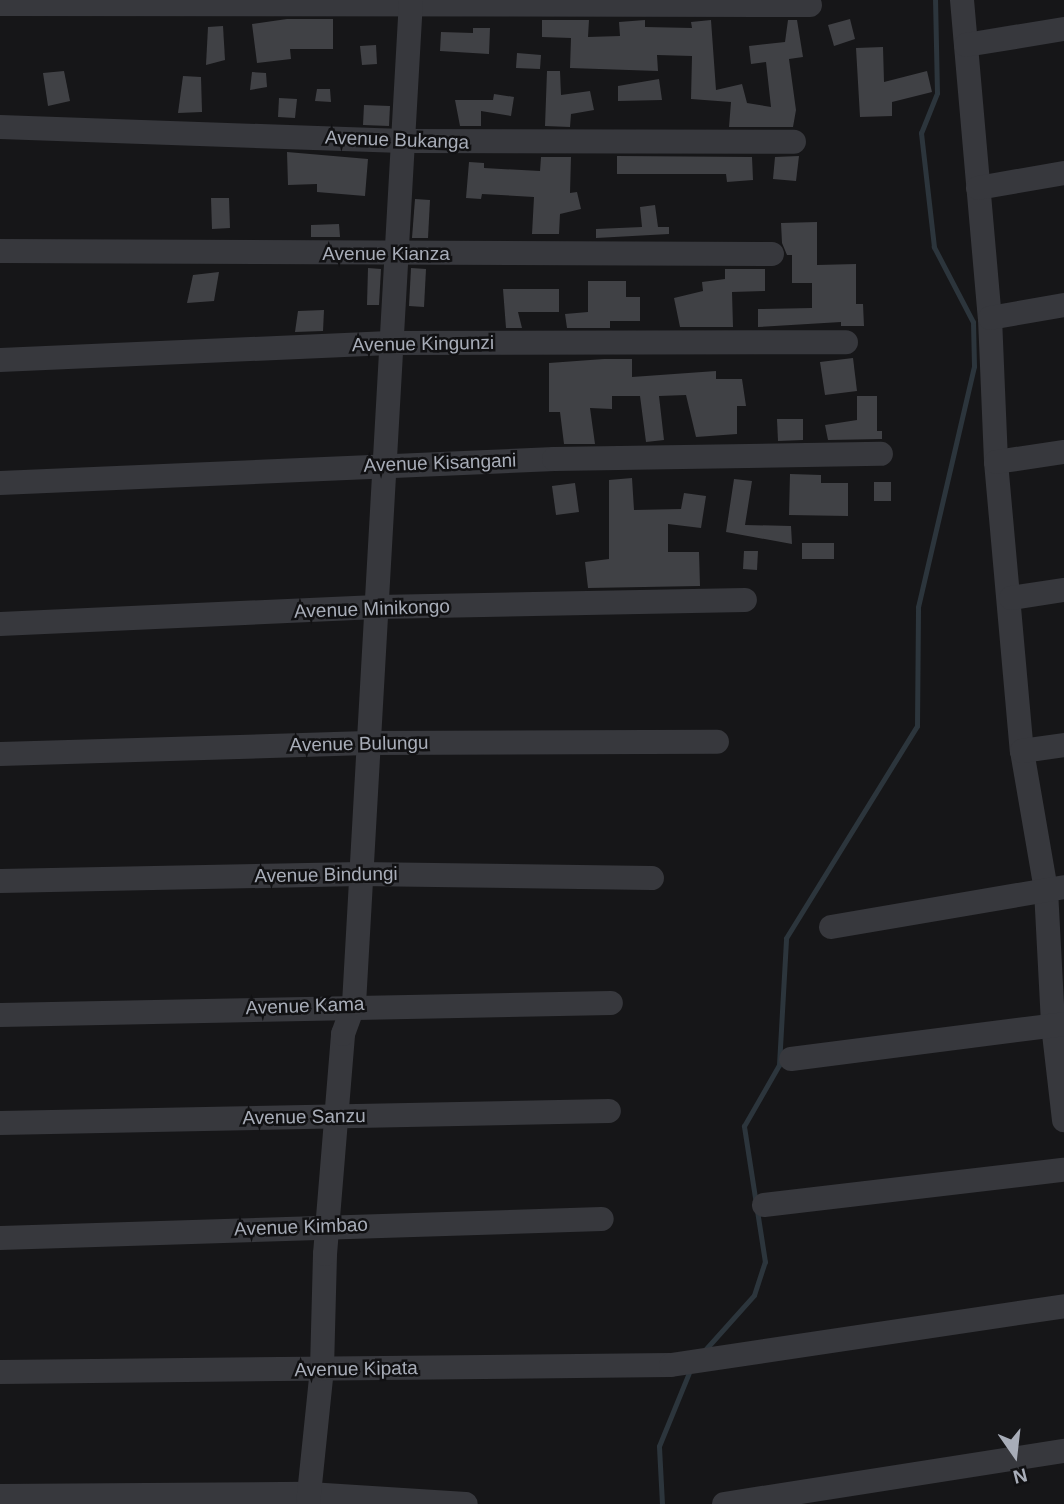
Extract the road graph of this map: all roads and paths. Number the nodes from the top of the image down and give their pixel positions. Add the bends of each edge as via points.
1 (962, 0) edge
2 (0, 4) edge
3 (410, 4) edge
4 (810, 5) dead end
5 (1064, 29) edge
6 (966, 45) junction
7 (0, 127) edge
8 (402, 141) junction
9 (794, 142) dead end
10 (1064, 173) edge
11 (978, 188) junction
12 (0, 251) edge
13 (394, 254) junction
14 (772, 254) dead end
15 (1064, 305) edge
16 (990, 318) junction
17 (846, 342) dead end
18 (390, 344) junction
19 (0, 360) edge
20 (1064, 452) edge
21 (881, 454) dead end
22 (996, 463) junction
23 (386, 465) junction
24 (0, 483) edge
25 (1064, 590) edge
26 (1011, 598) junction
27 (745, 600) dead end
28 (377, 607) junction
29 (0, 624) edge
30 (717, 742) dead end
31 (368, 743) junction
32 (1064, 744) edge
33 (1022, 751) junction
34 (0, 754) edge
35 (360, 874) junction
36 (652, 878) dead end
37 (0, 881) edge
38 (1055, 889) edge
39 (831, 927) dead end
40 (611, 1003) dead end
41 (354, 1004) junction
42 (0, 1015) edge
43 (1058, 1025) edge
44 (791, 1059) dead end
45 (609, 1111) dead end
46 (339, 1116) junction
47 (1064, 1120) edge
48 (0, 1123) edge
49 (1064, 1170) edge
50 (764, 1205) dead end
51 (602, 1219) dead end
52 (329, 1226) junction
53 (0, 1238) edge
54 (1064, 1306) edge
55 (322, 1369) junction
56 (0, 1372) edge
57 (1064, 1451) edge
58 (0, 1496) edge
59 (308, 1499) edge
60 (466, 1504) edge
61 (724, 1504) edge

1 - 6 street
2 - 3 street
3 - 4 street
3 - 8 street
5 - 6 street
6 - 11 street
7 - 8 street, Avenue Bukanga
8 - 9 street, Avenue Bukanga
8 - 13 street
10 - 11 street
11 - 16 street
12 - 13 street, Avenue Kianza
13 - 14 street, Avenue Kianza
13 - 18 street
15 - 16 street
16 - 22 street
17 - 18 street, Avenue Kingunzi
18 - 19 street, Avenue Kingunzi
18 - 23 street
20 - 22 street
21 - 23 street, Avenue Kisangani
22 - 26 street
23 - 24 street, Avenue Kisangani
23 - 28 street
25 - 26 street
26 - 33 street
27 - 28 street, Avenue Minikongo
28 - 29 street, Avenue Minikongo
28 - 31 street
30 - 31 street, Avenue Bulungu
31 - 34 street, Avenue Bulungu
31 - 35 street
32 - 33 street
33 - 38 street
35 - 36 street, Avenue Bindungi
35 - 37 street, Avenue Bindungi
35 - 41 street
38 - 39 street
38 - 43 street
40 - 41 street, Avenue Kama
41 - 42 street, Avenue Kama
41 - 46 street via 343,1034
43 - 44 street
43 - 47 street
45 - 46 street, Avenue Sanzu
46 - 48 street, Avenue Sanzu
46 - 52 street
49 - 50 street
51 - 52 street, Avenue Kimbao
52 - 53 street, Avenue Kimbao
52 - 55 street
54 - 55 street, Avenue Kipata via 671,1365
55 - 56 street, Avenue Kipata
55 - 59 street
57 - 61 street
58 - 59 street
59 - 60 street

